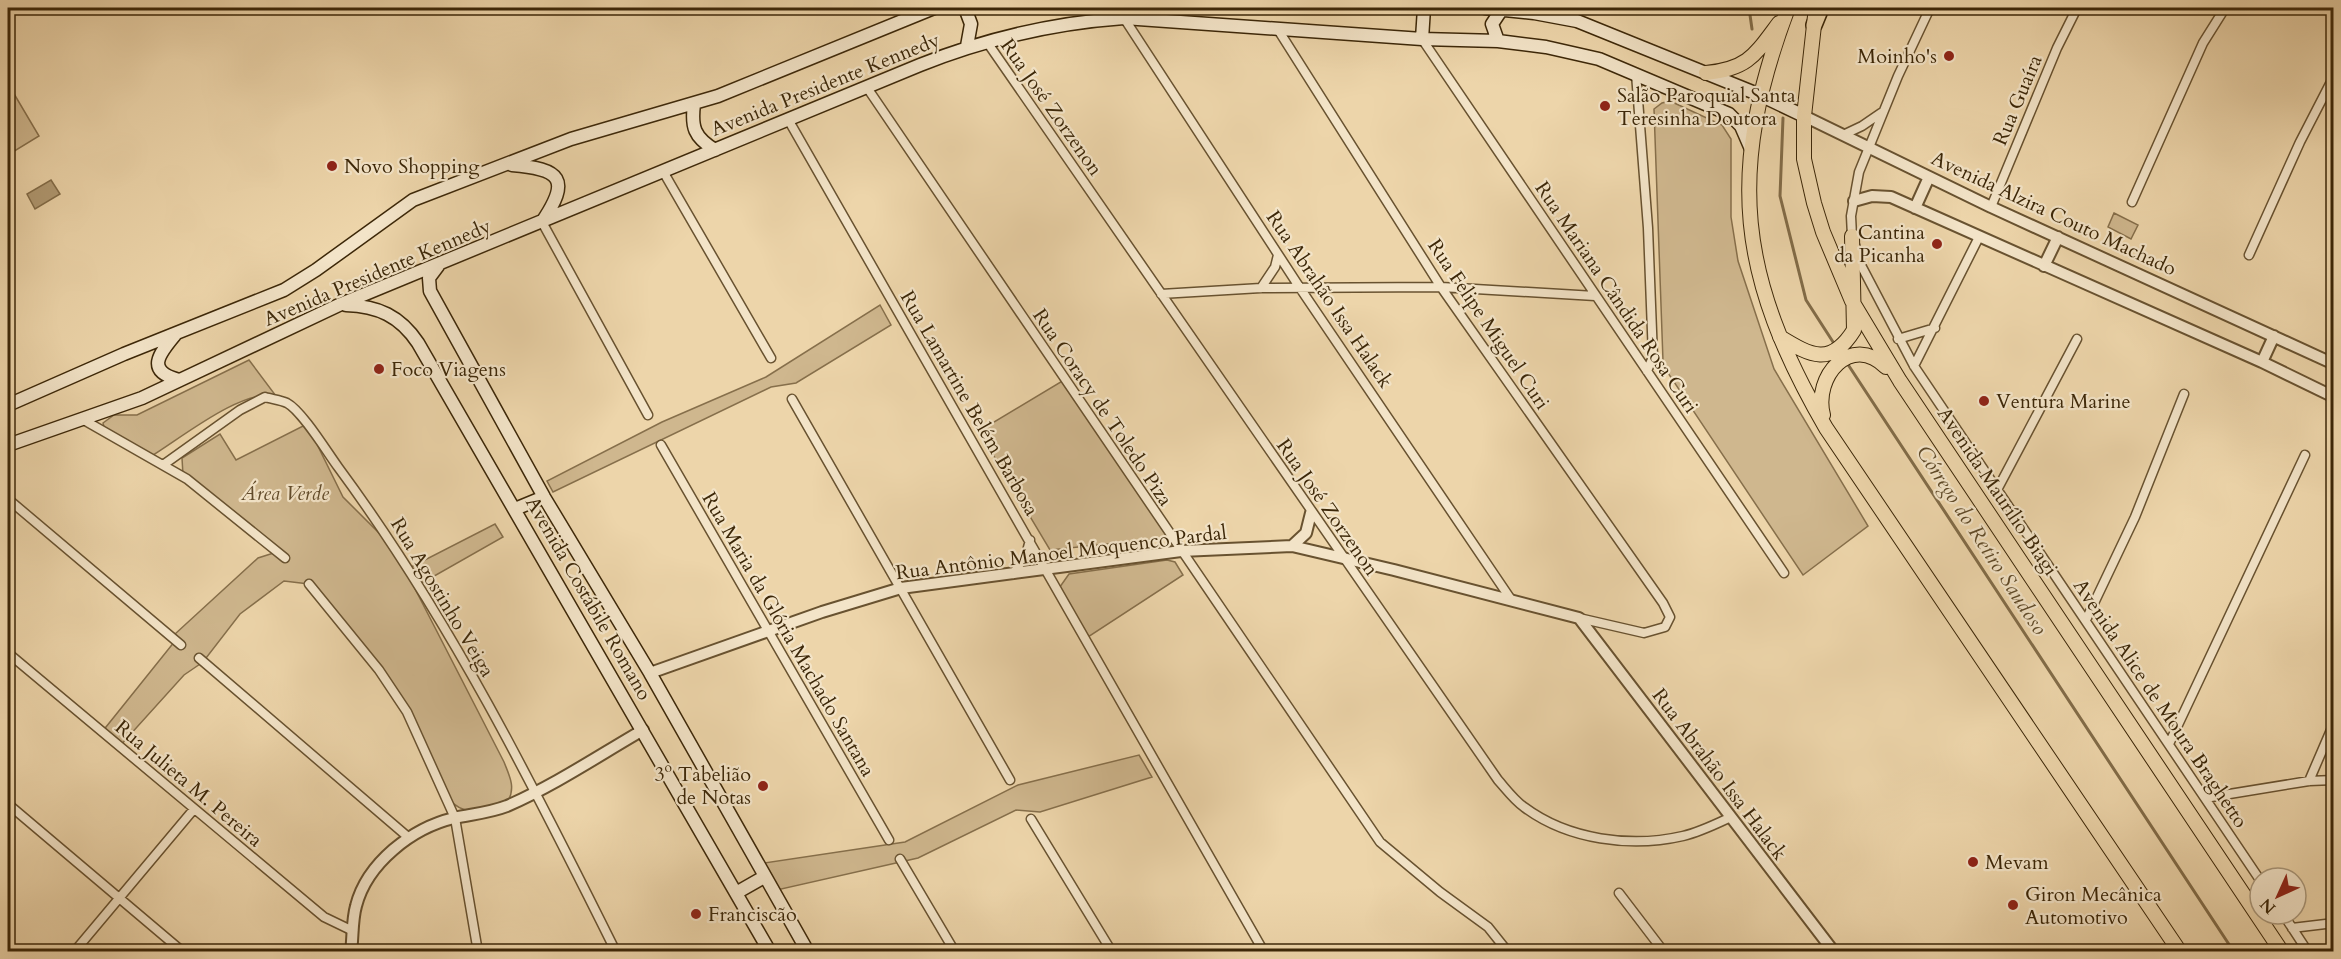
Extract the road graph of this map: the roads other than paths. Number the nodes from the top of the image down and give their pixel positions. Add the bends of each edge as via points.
1 (934, 8) edge
2 (965, 8) edge
3 (1424, 8) edge
4 (1485, 8) edge
5 (1815, 8) edge
6 (1821, 8) edge
7 (1930, 8) edge
8 (2077, 8) edge
9 (2225, 8) edge
10 (1502, 9) junction
11 (1787, 11) edge
12 (1124, 13) edge
13 (1814, 25) junction
14 (1277, 28) junction
15 (1422, 39) junction
16 (1498, 41) junction
17 (987, 42) junction
18 (967, 46) junction
19 (1706, 73) junction
20 (1636, 74) junction
21 (2334, 76) edge
22 (867, 89) junction
23 (1760, 95) junction
24 (694, 104) junction
25 (1884, 110) junction
26 (1804, 116) junction
27 (789, 121) junction
28 (1843, 135) junction
29 (1869, 147) junction
30 (1751, 149) junction
31 (715, 150) junction
32 (509, 165) junction
33 (664, 173) junction
34 (1929, 177) junction
35 (1854, 201) junction
36 (2132, 202) dead end
37 (1991, 207) junction
38 (1916, 208) junction
39 (542, 222) junction
40 (1852, 236) junction
41 (1979, 237) junction
42 (2058, 237) junction
43 (1278, 255) junction
44 (2249, 255) dead end
45 (438, 265) junction
46 (2044, 266) junction
47 (1441, 287) junction
48 (1261, 288) junction
49 (1300, 288) junction
50 (1161, 294) junction
51 (1595, 296) junction
52 (1852, 301) junction
53 (341, 304) junction
54 (1935, 328) junction
55 (178, 332) junction
56 (2274, 336) junction
57 (1780, 337) junction
58 (1898, 339) junction
59 (2077, 339) dead end
60 (771, 358) dead end
61 (2262, 362) junction
62 (2334, 364) edge
63 (1914, 366) junction
64 (1647, 371) junction
65 (179, 380) junction
66 (1900, 381) junction
67 (2184, 394) dead end
68 (2334, 397) edge
69 (792, 399) dead end
70 (8, 405) edge
71 (648, 415) dead end
72 (82, 419) junction
73 (1826, 428) junction
74 (8, 445) edge
75 (661, 445) dead end
76 (2305, 455) dead end
77 (163, 465) junction
78 (1998, 490) junction
79 (544, 497) junction
80 (8, 499) edge
81 (515, 509) junction
82 (1311, 513) junction
83 (1030, 540) junction
84 (1292, 546) junction
85 (1181, 551) junction
86 (285, 558) dead end
87 (1346, 559) junction
88 (1046, 569) junction
89 (1784, 573) dead end
90 (1012, 574) junction
91 (309, 584) dead end
92 (901, 588) junction
93 (1510, 598) junction
94 (1578, 618) junction
95 (2086, 620) junction
96 (769, 630) junction
97 (1658, 631) joint
98 (181, 645) dead end
99 (8, 653) edge
100 (199, 658) dead end
101 (650, 673) junction
102 (2334, 723) edge
103 (643, 730) junction
104 (2169, 744) junction
105 (1010, 780) dead end
106 (2334, 780) edge
107 (2309, 781) junction
108 (537, 793) junction
109 (2205, 798) junction
110 (8, 804) edge
111 (194, 809) junction
112 (455, 818) junction
113 (1731, 818) junction
114 (1031, 819) dead end
115 (408, 837) junction
116 (888, 840) dead end
117 (900, 859) dead end
118 (2251, 866) edge
119 (764, 877) junction
120 (736, 893) junction
121 (1619, 893) dead end
122 (119, 897) junction
123 (2334, 923) edge
124 (2292, 928) joint
125 (353, 931) junction
126 (74, 951) edge
127 (183, 951) edge
128 (351, 951) edge
129 (478, 951) edge
130 (616, 951) edge
131 (770, 951) edge
132 (808, 951) edge
133 (955, 951) edge
134 (1113, 951) edge
135 (1264, 951) edge
136 (1508, 951) edge
137 (1664, 951) edge
138 (1834, 951) edge
139 (2180, 951) edge
140 (2282, 951) edge
141 (2308, 951) edge

1 - 24 main road, Avenida Presidente Kennedy
2 - 18 main road via 971,24
3 - 15 main road
4 - 10 main road
5 - 13 main road, Avenida Maurílio Biagi
6 - 13 highway
7 - 25 street
8 - 37 street, Rua Guaíra via 2056,48
9 - 36 street via 2203,43
10 - 16 main road via 1492,24
10 - 19 main road via 1577,21
11 - 19 main road via 1755,56 1729,71
11 - 23 main road
12 - 14 main road, Avenida Presidente Kennedy
12 - 17 main road, Avenida Presidente Kennedy
12 - 43 street, Rua Abrahão Issa Halack
13 - 26 main road, Avenida Maurílio Biagi
14 - 15 main road, Avenida Presidente Kennedy
14 - 47 street, Rua Felipe Miguel Curi
15 - 16 main road, Avenida Presidente Kennedy
15 - 51 street, Rua Mariana Cândida Rosa Curi
16 - 20 main road, Avenida Presidente Kennedy via 1599,59
17 - 18 main road, Avenida Presidente Kennedy
17 - 50 street, Rua José Zorzenon
18 - 22 main road, Avenida Presidente Kennedy
19 - 23 main road
20 - 30 main road, Avenida Presidente Kennedy via 1728,114 1741,126
20 - 64 street via 1653,357
21 - 44 street
22 - 27 main road, Avenida Presidente Kennedy
22 - 85 street, Rua Coracy de Toledo Piza
23 - 26 main road, Avenida Alzira Couto Machado
23 - 30 main road
24 - 31 main road via 694,133
24 - 32 main road, Avenida Presidente Kennedy via 571,139
25 - 28 street
25 - 29 street
26 - 28 street, Avenida Alzira Couto Machado
26 - 52 main road, Avenida Maurílio Biagi via 1804,159 1814,203
27 - 31 main road, Avenida Presidente Kennedy
27 - 83 street, Rua Lamartine Belém Barbosa
28 - 29 street, Avenida Alzira Couto Machado
29 - 34 street, Avenida Alzira Couto Machado
29 - 35 street
30 - 57 main road via 1751,237 1761,283
31 - 33 main road, Avenida Presidente Kennedy
32 - 39 main road via 542,167 558,182 559,195
32 - 55 main road, Avenida Presidente Kennedy via 413,200 284,290
33 - 39 main road, Avenida Presidente Kennedy
33 - 60 street
34 - 37 street, Avenida Alzira Couto Machado
34 - 38 street
35 - 38 street via 1882,196
35 - 40 street
37 - 42 street, Avenida Alzira Couto Machado
38 - 41 street
39 - 45 main road, Avenida Presidente Kennedy
39 - 71 street
40 - 52 main road
40 - 58 street, Avenida Alice de Moura Braghetto via 1862,267
41 - 46 street
41 - 54 street
42 - 46 street
42 - 56 street, Avenida Alzira Couto Machado
43 - 48 street
43 - 49 street, Rua Abrahão Issa Halack
45 - 53 main road, Avenida Presidente Kennedy
45 - 79 main road, Avenida Costábile Romano via 429,278 430,291
46 - 61 street
47 - 49 street
47 - 51 street
47 - 97 street, Rua Felipe Miguel Curi via 1663,603 1669,623
48 - 49 street
48 - 50 street
49 - 93 street, Rua Abrahão Issa Halack
50 - 82 street, Rua José Zorzenon
51 - 64 street, Rua Mariana Cândida Rosa Curi
52 - 57 main road via 1854,330 1834,352 1819,356 1807,353
52 - 66 main road, Avenida Maurílio Biagi
53 - 65 main road, Avenida Presidente Kennedy
53 - 81 main road, Avenida Costábile Romano via 368,306 407,326
54 - 58 street
54 - 63 street
55 - 65 main road via 162,350 157,363 170,378
55 - 70 main road, Avenida Presidente Kennedy
56 - 61 street
56 - 62 street, Avenida Alzira Couto Machado
57 - 73 main road
58 - 63 street, Avenida Alice de Moura Braghetto
59 - 78 street
61 - 68 street
63 - 78 street, Avenida Alice de Moura Braghetto
64 - 89 street, Rua Mariana Cândida Rosa Curi
65 - 72 main road, Avenida Presidente Kennedy
66 - 73 main road via 1877,358 1856,353 1830,372 1820,394
66 - 140 main road, Avenida Maurílio Biagi
67 - 95 street via 2135,517
69 - 92 street
72 - 74 main road, Avenida Presidente Kennedy
72 - 77 street
73 - 139 main road
75 - 96 street, Rua Maria da Glória Machado Santana
76 - 104 street
77 - 86 street via 187,479
77 - 108 street, Rua Agostinho Veiga via 240,410 265,397 288,403 377,520 441,619
78 - 95 street, Avenida Alice de Moura Braghetto
79 - 81 main road
79 - 101 main road, Avenida Costábile Romano
80 - 98 street
81 - 103 main road, Avenida Costábile Romano
82 - 84 street via 1305,533
82 - 87 street, Rua José Zorzenon
83 - 88 street, Rua Lamartine Belém Barbosa
83 - 90 street via 1026,555
84 - 85 street, Rua Antônio Manoel Moquenco Pardal
84 - 87 street, Rua Antônio Manoel Moquenco Pardal
85 - 88 street, Rua Antônio Manoel Moquenco Pardal
85 - 136 street, Rua Coracy de Toledo Piza via 1380,842 1488,927
87 - 93 street, Rua Antônio Manoel Moquenco Pardal
87 - 113 street, Rua José Zorzenon via 1498,780 1523,807 1554,824 1596,837 1639,843 1685,836
88 - 90 street, Rua Antônio Manoel Moquenco Pardal
88 - 135 street, Rua Lamartine Belém Barbosa
90 - 92 street, Rua Antônio Manoel Moquenco Pardal
91 - 112 street via 379,670 406,712
92 - 96 street, Rua Antônio Manoel Moquenco Pardal
92 - 105 street
93 - 94 street, Rua Antônio Manoel Moquenco Pardal
94 - 97 street, Rua Antônio Manoel Moquenco Pardal via 1644,633
94 - 113 street, Rua Abrahão Issa Halack
95 - 104 street, Avenida Alice de Moura Braghetto
96 - 101 street, Rua Antônio Manoel Moquenco Pardal
96 - 116 street, Rua Maria da Glória Machado Santana
99 - 111 street, Rua Julieta M. Pereira
100 - 115 street
101 - 119 main road, Avenida Costábile Romano
102 - 107 street
103 - 108 street
103 - 120 main road, Avenida Costábile Romano
104 - 109 street, Avenida Alice de Moura Braghetto
106 - 107 street
107 - 109 street
108 - 112 street via 497,810
108 - 130 street, Rua Agostinho Veiga
109 - 118 street, Avenida Alice de Moura Braghetto
110 - 122 street
111 - 122 street
111 - 125 street, Rua Julieta M. Pereira via 324,917
112 - 115 street
112 - 129 street
113 - 138 street, Rua Abrahão Issa Halack
114 - 134 street
115 - 125 street via 366,882 356,906
117 - 133 street
119 - 120 main road
119 - 132 main road, Avenida Costábile Romano
120 - 131 main road, Avenida Costábile Romano
121 - 137 street
122 - 126 street
122 - 127 street
123 - 124 street
124 - 141 street
125 - 128 street

